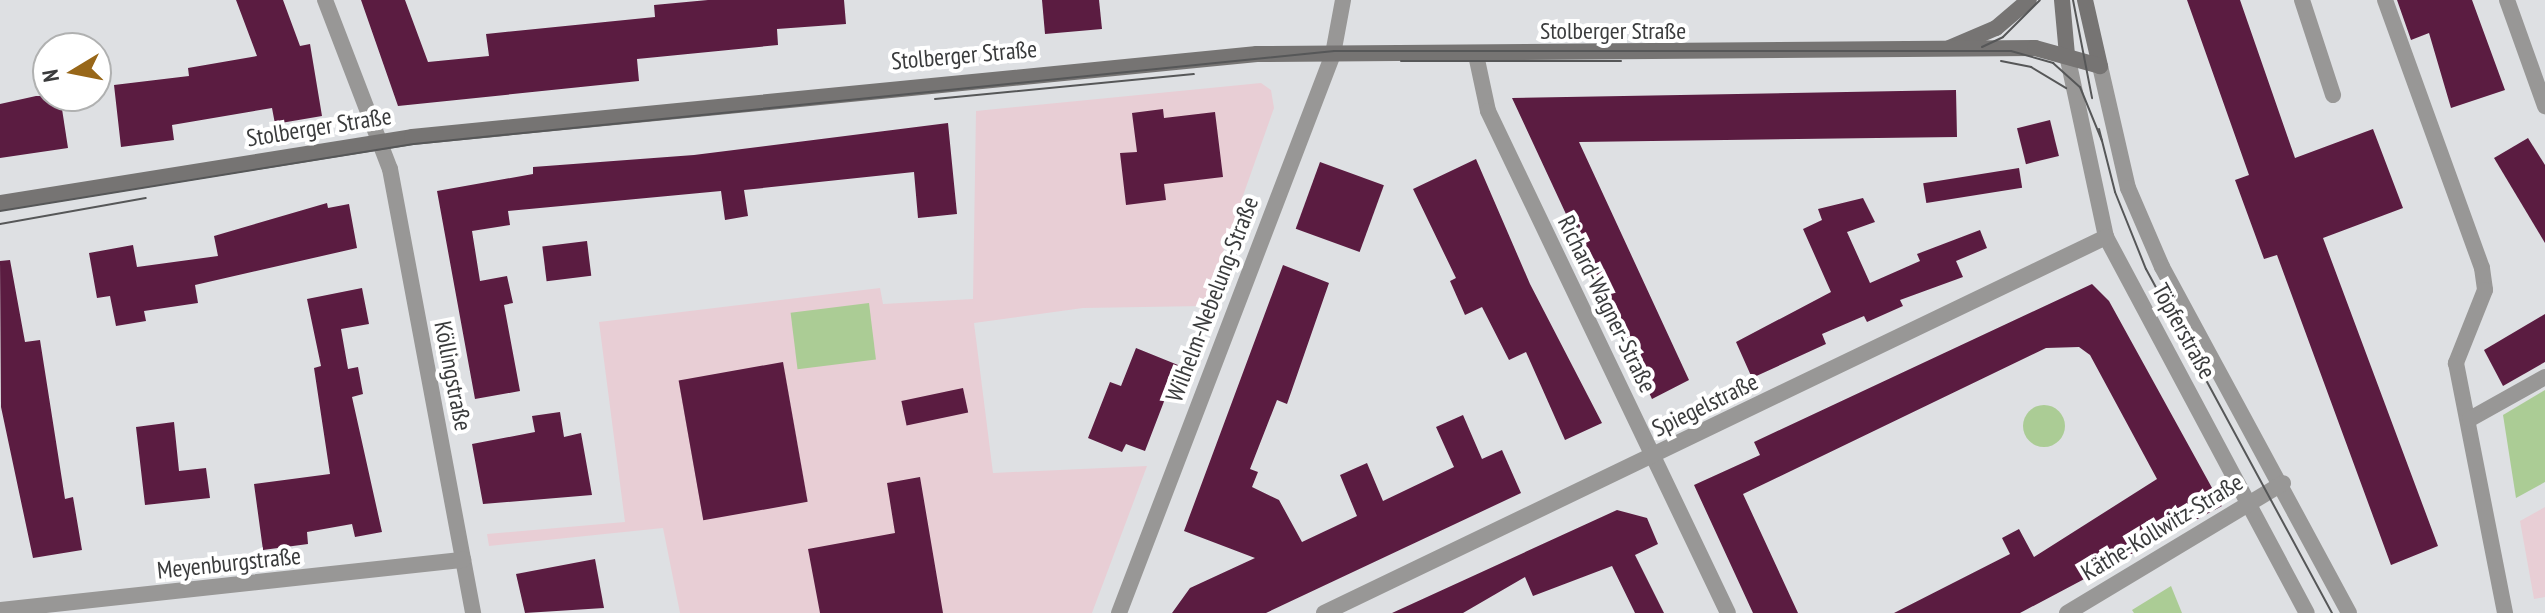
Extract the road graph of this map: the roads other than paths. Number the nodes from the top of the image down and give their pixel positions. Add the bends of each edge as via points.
1 (325, 0) edge
2 (1343, 0) edge
3 (2029, 0) edge
4 (2062, 0) edge
5 (2085, 0) edge
6 (2302, 0) edge
7 (2385, 0) edge
8 (2507, 0) edge
9 (1940, 52) junction
10 (1333, 54) junction
11 (1476, 55) junction
12 (2067, 55) junction
13 (2100, 66) junction
14 (2333, 95) dead end
15 (2545, 106) edge
16 (383, 144) junction
17 (0, 203) edge
18 (2106, 237) junction
19 (2545, 377) edge
20 (2470, 419) junction
21 (1654, 456) junction
22 (2283, 483) junction
23 (2251, 501) junction
24 (463, 560) junction
25 (0, 610) edge
26 (473, 613) edge
27 (1119, 613) edge
28 (1324, 613) edge
29 (1728, 613) edge
30 (2067, 613) edge
31 (2307, 613) edge
32 (2349, 613) edge
33 (2505, 613) edge

1 - 16 street, Köllingstraße
2 - 10 street, Wilhelm-Nebelung-Straße
3 - 9 main road, Stolberger Straße via 1996,28
4 - 12 main road
5 - 13 main road
6 - 14 street
7 - 20 street via 2482,268 2485,290 2456,363
8 - 15 street
9 - 11 main road, Stolberger Straße
9 - 12 main road, Stolberger Straße via 2035,48
10 - 11 main road, Stolberger Straße
10 - 16 main road, Stolberger Straße via 1097,67
10 - 27 street, Wilhelm-Nebelung-Straße
11 - 21 street, Richard-Wagner-Straße via 1488,111
12 - 13 main road, Stolberger Straße
12 - 18 street, Töpferstraße
13 - 22 street, Töpferstraße via 2142,224
16 - 17 main road, Stolberger Straße
16 - 24 street, Köllingstraße
18 - 21 street, Spiegelstraße
18 - 23 street, Töpferstraße
19 - 20 street
20 - 33 street via 2483,524
21 - 28 street, Spiegelstraße
21 - 29 street, Richard-Wagner-Straße
22 - 23 street, Käthe-Kollwitz-Straße
22 - 32 street, Töpferstraße
23 - 30 street, Käthe-Kollwitz-Straße
23 - 31 street, Töpferstraße
24 - 25 street, Meyenburgstraße
24 - 26 street, Köllingstraße

